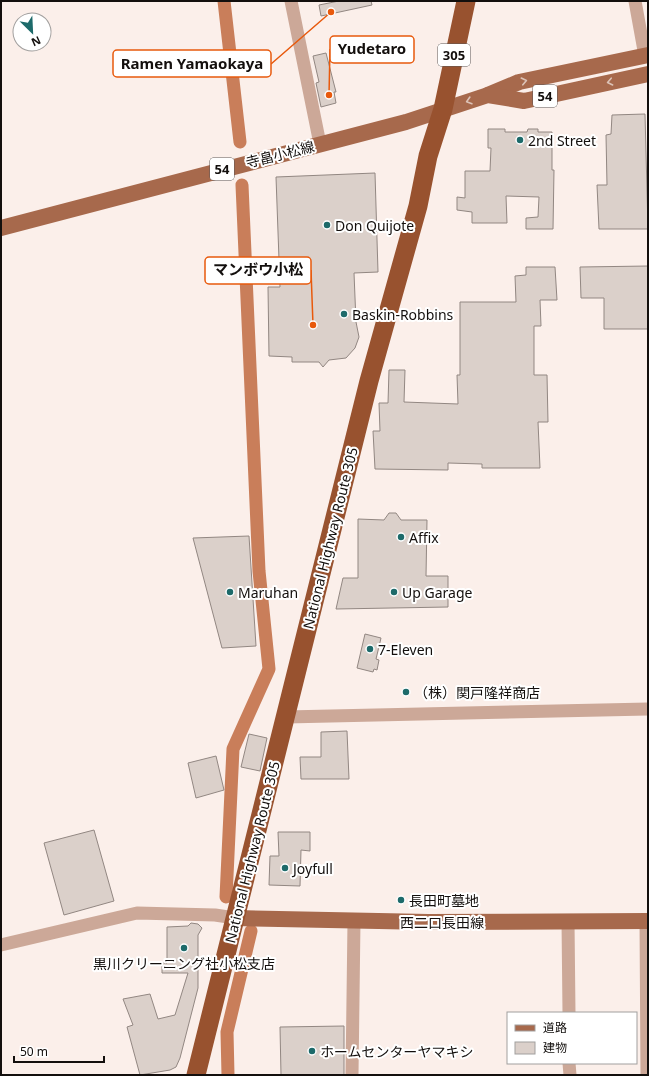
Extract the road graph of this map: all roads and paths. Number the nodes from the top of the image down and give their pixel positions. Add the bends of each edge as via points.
1 (291, 1) edge
2 (635, 1) edge
3 (462, 4) edge
4 (647, 56) edge
5 (648, 74) edge
6 (488, 95) junction
7 (443, 109) junction
8 (320, 144) junction
9 (1, 228) edge
10 (648, 709) edge
11 (286, 717) junction
12 (235, 918) junction
13 (354, 921) junction
14 (568, 921) junction
15 (647, 921) edge
16 (1, 946) edge
17 (569, 1012) edge
18 (569, 1064) edge
19 (193, 1074) edge
20 (352, 1075) edge
21 (570, 1075) edge
22 (647, 1075) edge

1 - 8 street
2 - 4 street
3 - 7 highway, National Highway Route 305 / 305
6 -> 4 main road, 寺畠小松線 / 54 via 519,82
5 -> 6 main road, 寺畠小松線 / 54 via 524,101
6 -> 7 main road, 寺畠小松線 / 54
7 - 8 main road, 寺畠小松線 / 54 via 406,122
7 - 11 highway, National Highway Route 305 / 305 via 428,156 418,206 369,381
8 - 9 main road, 寺畠小松線 / 54
10 - 11 street
11 - 12 highway, National Highway Route 305 / 305
12 - 13 main road, 西二口長田線
12 - 16 street via 137,913
12 - 19 highway, National Highway Route 305 / 305
13 - 14 main road, 西二口長田線
13 - 20 street
14 - 15 main road, 西二口長田線
14 - 17 street
15 - 22 street
18 - 21 street

